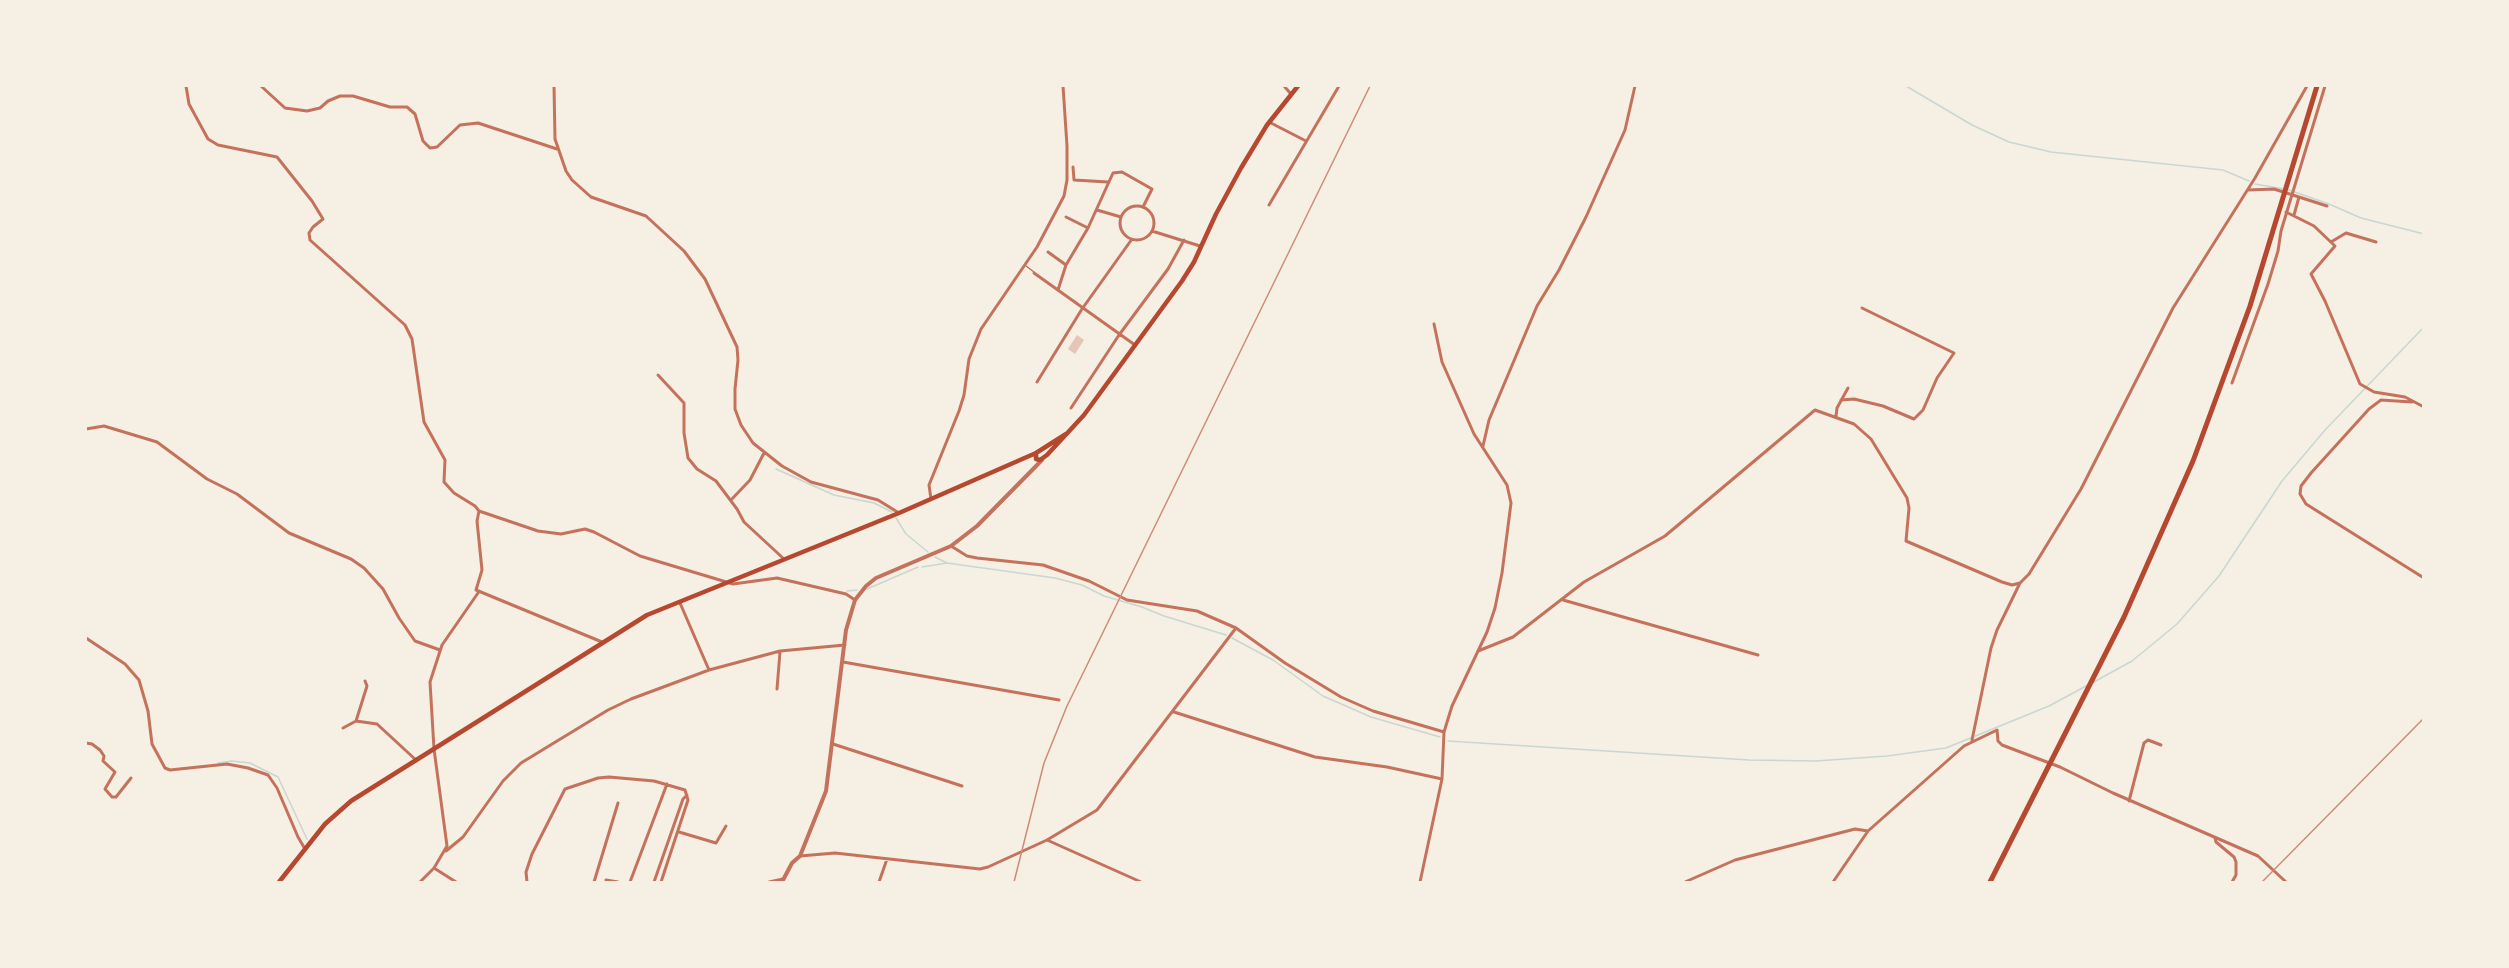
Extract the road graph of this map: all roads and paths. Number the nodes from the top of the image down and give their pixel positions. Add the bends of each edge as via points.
1 (186, 86) edge
2 (261, 86) edge
3 (554, 86) edge
4 (1063, 86) edge
5 (1284, 86) edge
6 (1298, 86) edge
7 (1339, 86) edge
8 (1635, 86) edge
9 (2307, 86) edge
10 (2317, 86) edge
11 (2325, 86) edge
12 (1291, 94) junction
13 (1269, 122) junction
14 (1306, 141) junction
15 (557, 149) junction
16 (1073, 167) dead end
17 (1108, 182) junction
18 (2248, 190) junction
19 (2299, 197) junction
20 (1269, 205) dead end
21 (2327, 206) dead end
22 (1143, 207) junction
23 (1097, 210) junction
24 (2286, 213) junction
25 (2293, 216) junction
26 (1066, 217) dead end
27 (1121, 217) junction
28 (1088, 228) junction
29 (1152, 231) junction
30 (1132, 239) junction
31 (1184, 240) junction
32 (2331, 242) junction
33 (2376, 242) dead end
34 (1202, 247) junction
35 (1048, 252) dead end
36 (1025, 265) junction
37 (1066, 265) junction
38 (1034, 273) joint
39 (1058, 290) junction
40 (1862, 308) dead end
41 (1082, 309) junction
42 (1434, 324) dead end
43 (1119, 335) junction
44 (1136, 345) junction
45 (658, 375) dead end
46 (1037, 382) dead end
47 (2232, 383) dead end
48 (1848, 388) dead end
49 (1841, 400) junction
50 (2412, 402) junction
51 (2424, 407) edge
52 (1071, 408) dead end
53 (1835, 417) junction
54 (86, 429) edge
55 (1483, 446) junction
56 (764, 453) junction
57 (1039, 457) junction
58 (931, 499) junction
59 (731, 500) junction
60 (479, 511) junction
61 (899, 513) junction
62 (951, 546) junction
63 (784, 559) junction
64 (2423, 577) edge
65 (2020, 583) junction
66 (478, 593) junction
67 (855, 600) junction
68 (1563, 600) junction
69 (679, 601) junction
70 (1236, 628) junction
71 (86, 638) edge
72 (602, 642) junction
73 (845, 645) junction
74 (440, 650) junction
75 (780, 651) junction
76 (1478, 651) junction
77 (1758, 655) dead end
78 (843, 662) junction
79 (709, 670) junction
80 (365, 681) dead end
81 (777, 689) dead end
82 (1059, 700) dead end
83 (1173, 711) junction
84 (356, 722) junction
85 (343, 728) dead end
86 (1444, 732) junction
87 (1972, 740) junction
88 (86, 743) edge
89 (833, 744) junction
90 (2161, 745) dead end
91 (434, 748) junction
92 (416, 760) junction
93 (131, 778) dead end
94 (1442, 779) junction
95 (667, 784) junction
96 (962, 786) dead end
97 (687, 795) junction
98 (2129, 801) junction
99 (618, 803) dead end
100 (726, 826) dead end
101 (679, 831) junction
102 (1868, 831) junction
103 (2215, 837) junction
104 (1047, 840) junction
105 (307, 847) junction
106 (446, 851) junction
107 (800, 856) junction
108 (887, 859) junction
109 (434, 868) junction
110 (606, 880) dead end
111 (782, 881) edge
112 (279, 882) edge
113 (420, 882) edge
114 (456, 882) edge
115 (527, 882) edge
116 (594, 882) edge
117 (618, 882) edge
118 (630, 882) edge
119 (654, 882) edge
120 (661, 882) edge
121 (769, 882) edge
122 (879, 882) edge
123 (1142, 882) edge
124 (1420, 882) edge
125 (1685, 882) edge
126 (1833, 882) edge
127 (1990, 882) edge
128 (2232, 882) edge
129 (2286, 882) edge

1 - 60 street via 189,104 208,139 218,145 277,157 322,219 309,233 310,240 405,325 412,339 424,422 445,460 444,482
2 - 15 street via 285,108 307,111 340,96 407,107 415,114 423,141 430,148 437,147 460,125 478,123
3 - 15 street
4 - 36 street via 1067,180 1064,196
5 - 12 street
6 - 12 main road
7 - 14 street
8 - 55 street via 1625,129 1586,217 1537,306 1489,420
9 - 18 street
10 - 127 highway via 2250,306 2171,513 2124,616
11 - 24 street
12 - 13 main road
13 - 14 street
13 - 34 main road via 1216,214
14 - 20 street
15 - 56 street via 579,188 591,197 646,216 695,264 737,348 738,417 747,436
16 - 17 street via 1074,180
17 - 22 street via 1113,173 1122,172 1152,189
17 - 23 street
18 - 19 street via 2274,189
18 - 65 street via 2173,309 2081,489
19 - 21 street
19 - 25 street
22 - 27 street via 1132,207
22 - 29 street via 1151,214
23 - 27 street
23 - 28 street
24 - 25 street
24 - 47 street via 2268,284
25 - 32 street via 2313,226
26 - 28 street
27 - 30 street via 1123,233
28 - 37 street
29 - 30 street via 1146,238
29 - 31 street
30 - 41 street
31 - 34 street
31 - 43 street
32 - 33 street via 2346,233
32 - 50 street via 2335,247 2311,274 2360,384
34 - 44 main road
35 - 37 street
36 - 38 lane
36 - 58 street via 981,328 972,349 964,395 929,485
37 - 39 street
38 - 39 street
39 - 41 street
40 - 49 street via 1954,353 1923,410 1914,419 1883,406
41 - 43 street
41 - 46 street
42 - 55 street via 1442,362
43 - 44 street
43 - 52 street
44 - 57 main road via 1091,407
45 - 59 street via 684,404 688,458 711,476
48 - 49 street
49 - 53 street
50 - 51 street
50 - 64 street via 2388,399 2375,404 2311,473 2300,494 2306,504
53 - 65 street via 1863,430 1898,482 1910,508 1906,541 2002,582
53 - 68 street via 1813,411 1665,536 1584,582
54 - 74 street via 104,426 157,442 289,533 364,568 383,589 415,641
55 - 76 street via 1507,485 1511,503 1498,595
56 - 59 street via 750,480
56 - 61 street via 811,482 878,500
57 - 58 main road via 1025,459
57 - 62 street via 1032,470 977,526
58 - 61 main road
59 - 63 street via 744,522
60 - 66 street via 477,532 482,570 476,586
60 - 67 street via 538,531 561,534 585,529 640,556 733,584 777,578 846,594
61 - 63 main road
62 - 67 street via 876,578
62 - 70 street via 967,556 1043,565 1127,600 1197,611
63 - 69 main road
65 - 87 street via 1991,648
66 - 72 street
66 - 74 street
67 - 73 street
68 - 76 street via 1512,637
68 - 77 street
69 - 72 main road
69 - 79 street
70 - 83 street
70 - 86 street via 1341,697
71 - 105 street via 125,664 139,680 152,744 165,768 227,765 268,775 298,837
72 - 91 main road
73 - 75 street
73 - 78 street
74 - 91 street via 430,682
75 - 79 street
75 - 81 street
76 - 86 street
78 - 82 street
78 - 89 street
79 - 106 street via 623,702 521,763 502,781 463,837
80 - 84 street via 367,686
83 - 94 street via 1315,757
83 - 104 street via 1097,810
84 - 85 street
84 - 92 street via 376,724
86 - 94 street
87 - 98 street via 1997,730 2002,745 2060,767
87 - 102 street
88 - 93 street via 100,750 103,761 115,772 105,789 112,797
89 - 96 street
89 - 107 street via 826,791
90 - 98 street via 2148,740 2144,743
91 - 92 main road
91 - 106 street
92 - 105 main road via 337,812
94 - 124 street
95 - 97 street via 685,790
95 - 115 street via 598,778 569,786 532,854
95 - 118 street
97 - 101 street
97 - 119 street
98 - 103 street
99 - 116 street
100 - 101 street via 716,843
101 - 120 street
102 - 125 street via 1855,829 1735,860
102 - 126 street
103 - 128 street via 2236,862
103 - 129 street via 2258,856
104 - 108 street via 980,869
104 - 123 street
105 - 112 main road
106 - 109 street
107 - 108 street via 835,853
107 - 111 street
108 - 122 street
109 - 113 street
109 - 114 street
110 - 117 street
111 - 121 street

